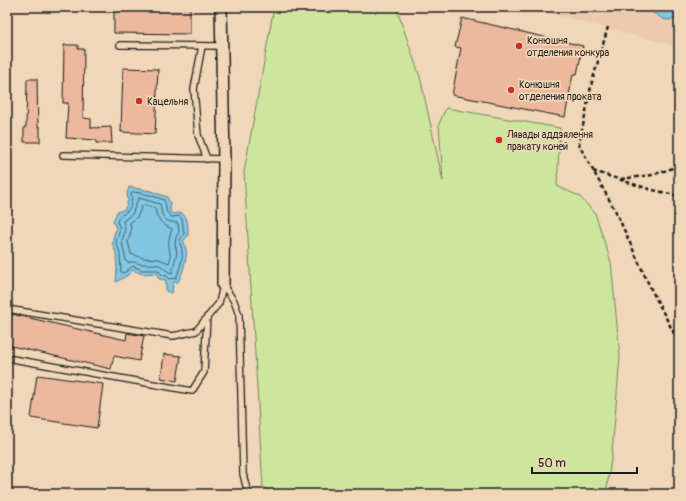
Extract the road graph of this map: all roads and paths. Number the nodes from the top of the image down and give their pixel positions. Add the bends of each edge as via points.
1 (222, 7) edge
2 (608, 26) dead end
3 (120, 45) dead end
4 (202, 46) junction
5 (222, 46) junction
6 (63, 155) dead end
7 (207, 159) junction
8 (224, 159) junction
9 (679, 166) edge
10 (594, 171) junction
11 (619, 179) junction
12 (679, 196) edge
13 (223, 285) junction
14 (7, 309) edge
15 (207, 317) junction
16 (679, 342) edge
17 (7, 358) edge
18 (679, 479) edge
19 (250, 494) edge
20 (677, 494) edge

1 - 5 street
2 - 10 path via 592,82 579,145
3 - 4 lane
4 - 5 lane
4 - 7 lane via 194,89 198,135
5 - 8 street
6 - 7 lane
7 - 8 lane
8 - 13 street
9 - 11 path via 652,175
10 - 11 path
10 - 16 path
11 - 12 path
13 - 15 lane via 219,303
13 - 19 lane via 234,301 239,315 243,474
14 - 15 lane via 173,336 196,331
15 - 17 lane via 204,372 192,391
18 - 20 path

